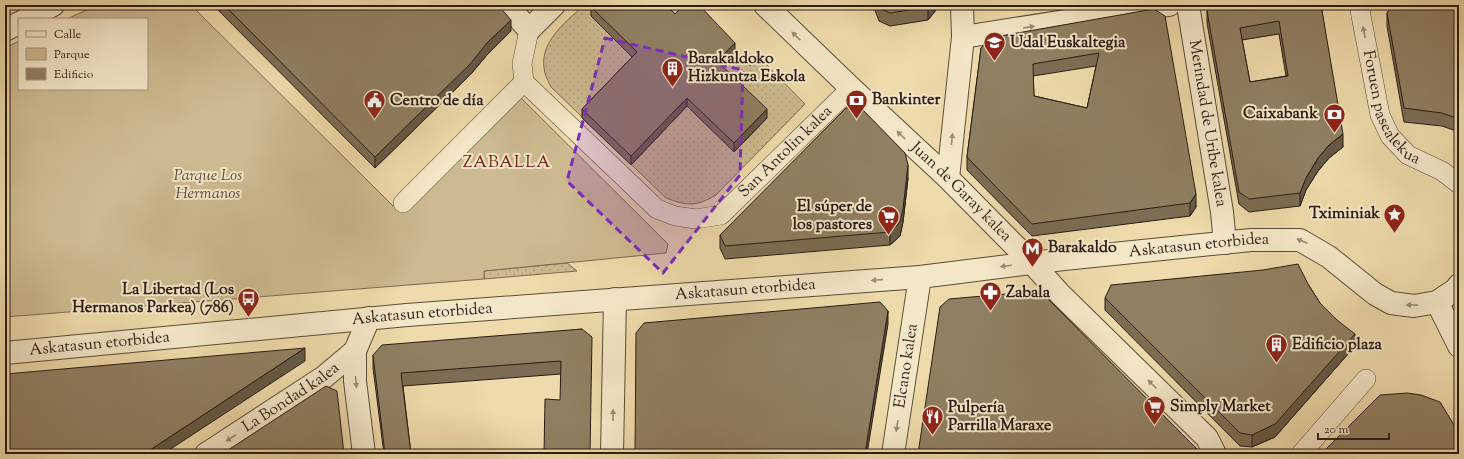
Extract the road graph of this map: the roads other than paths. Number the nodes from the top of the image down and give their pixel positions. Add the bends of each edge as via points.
1 (54, 5) edge
2 (507, 5) edge
3 (554, 5) edge
4 (765, 5) edge
5 (962, 5) edge
6 (1169, 5) edge
7 (1188, 5) edge
8 (1359, 5) edge
9 (28, 18) edge
10 (18, 24) edge
11 (5, 30) edge
12 (529, 30) junction
13 (963, 37) junction
14 (524, 82) junction
15 (851, 88) junction
16 (948, 178) junction
17 (1459, 184) edge
18 (403, 203) dead end
19 (1225, 243) junction
20 (1032, 263) junction
21 (920, 277) junction
22 (1459, 285) edge
23 (615, 299) junction
24 (1436, 302) junction
25 (369, 318) junction
26 (1459, 346) edge
27 (355, 351) junction
28 (5, 352) edge
29 (1366, 379) dead end
30 (206, 454) edge
31 (364, 454) edge
32 (612, 454) edge
33 (893, 454) edge
34 (1215, 454) edge
35 (1300, 454) edge

1 - 9 street
2 - 12 street
3 - 12 street
15 -> 4 street, Juan de Garay kalea
5 - 13 street
13 -> 6 street
7 - 19 street, Merindad de Uribe kalea
17 -> 8 street, Foruen pasealekua via 1442,171 1408,155 1390,136 1380,115
10 - 11 street
12 - 14 street via 522,64
16 -> 13 street
14 - 15 street, San Antolin kalea via 657,210 696,219 721,215
14 - 18 street
16 -> 15 street, Juan de Garay kalea
16 - 20 street, Juan de Garay kalea
19 - 20 street, Askatasun etorbidea
24 -> 19 street, Askatasun etorbidea via 1414,306 1391,303 1375,294 1329,257 1300,240
20 -> 21 street, Askatasun etorbidea
34 -> 20 street, Juan de Garay kalea via 1207,438 1060,294
21 -> 23 street, Askatasun etorbidea
21 -> 33 street, Elcano kalea
22 - 24 street, Askatasun etorbidea
23 - 25 street, Askatasun etorbidea
32 -> 23 street
24 - 26 street
25 - 27 street
25 - 28 street, Askatasun etorbidea
27 -> 30 street, La Bondad kalea via 324,377
27 -> 31 street via 355,381
29 - 35 street

